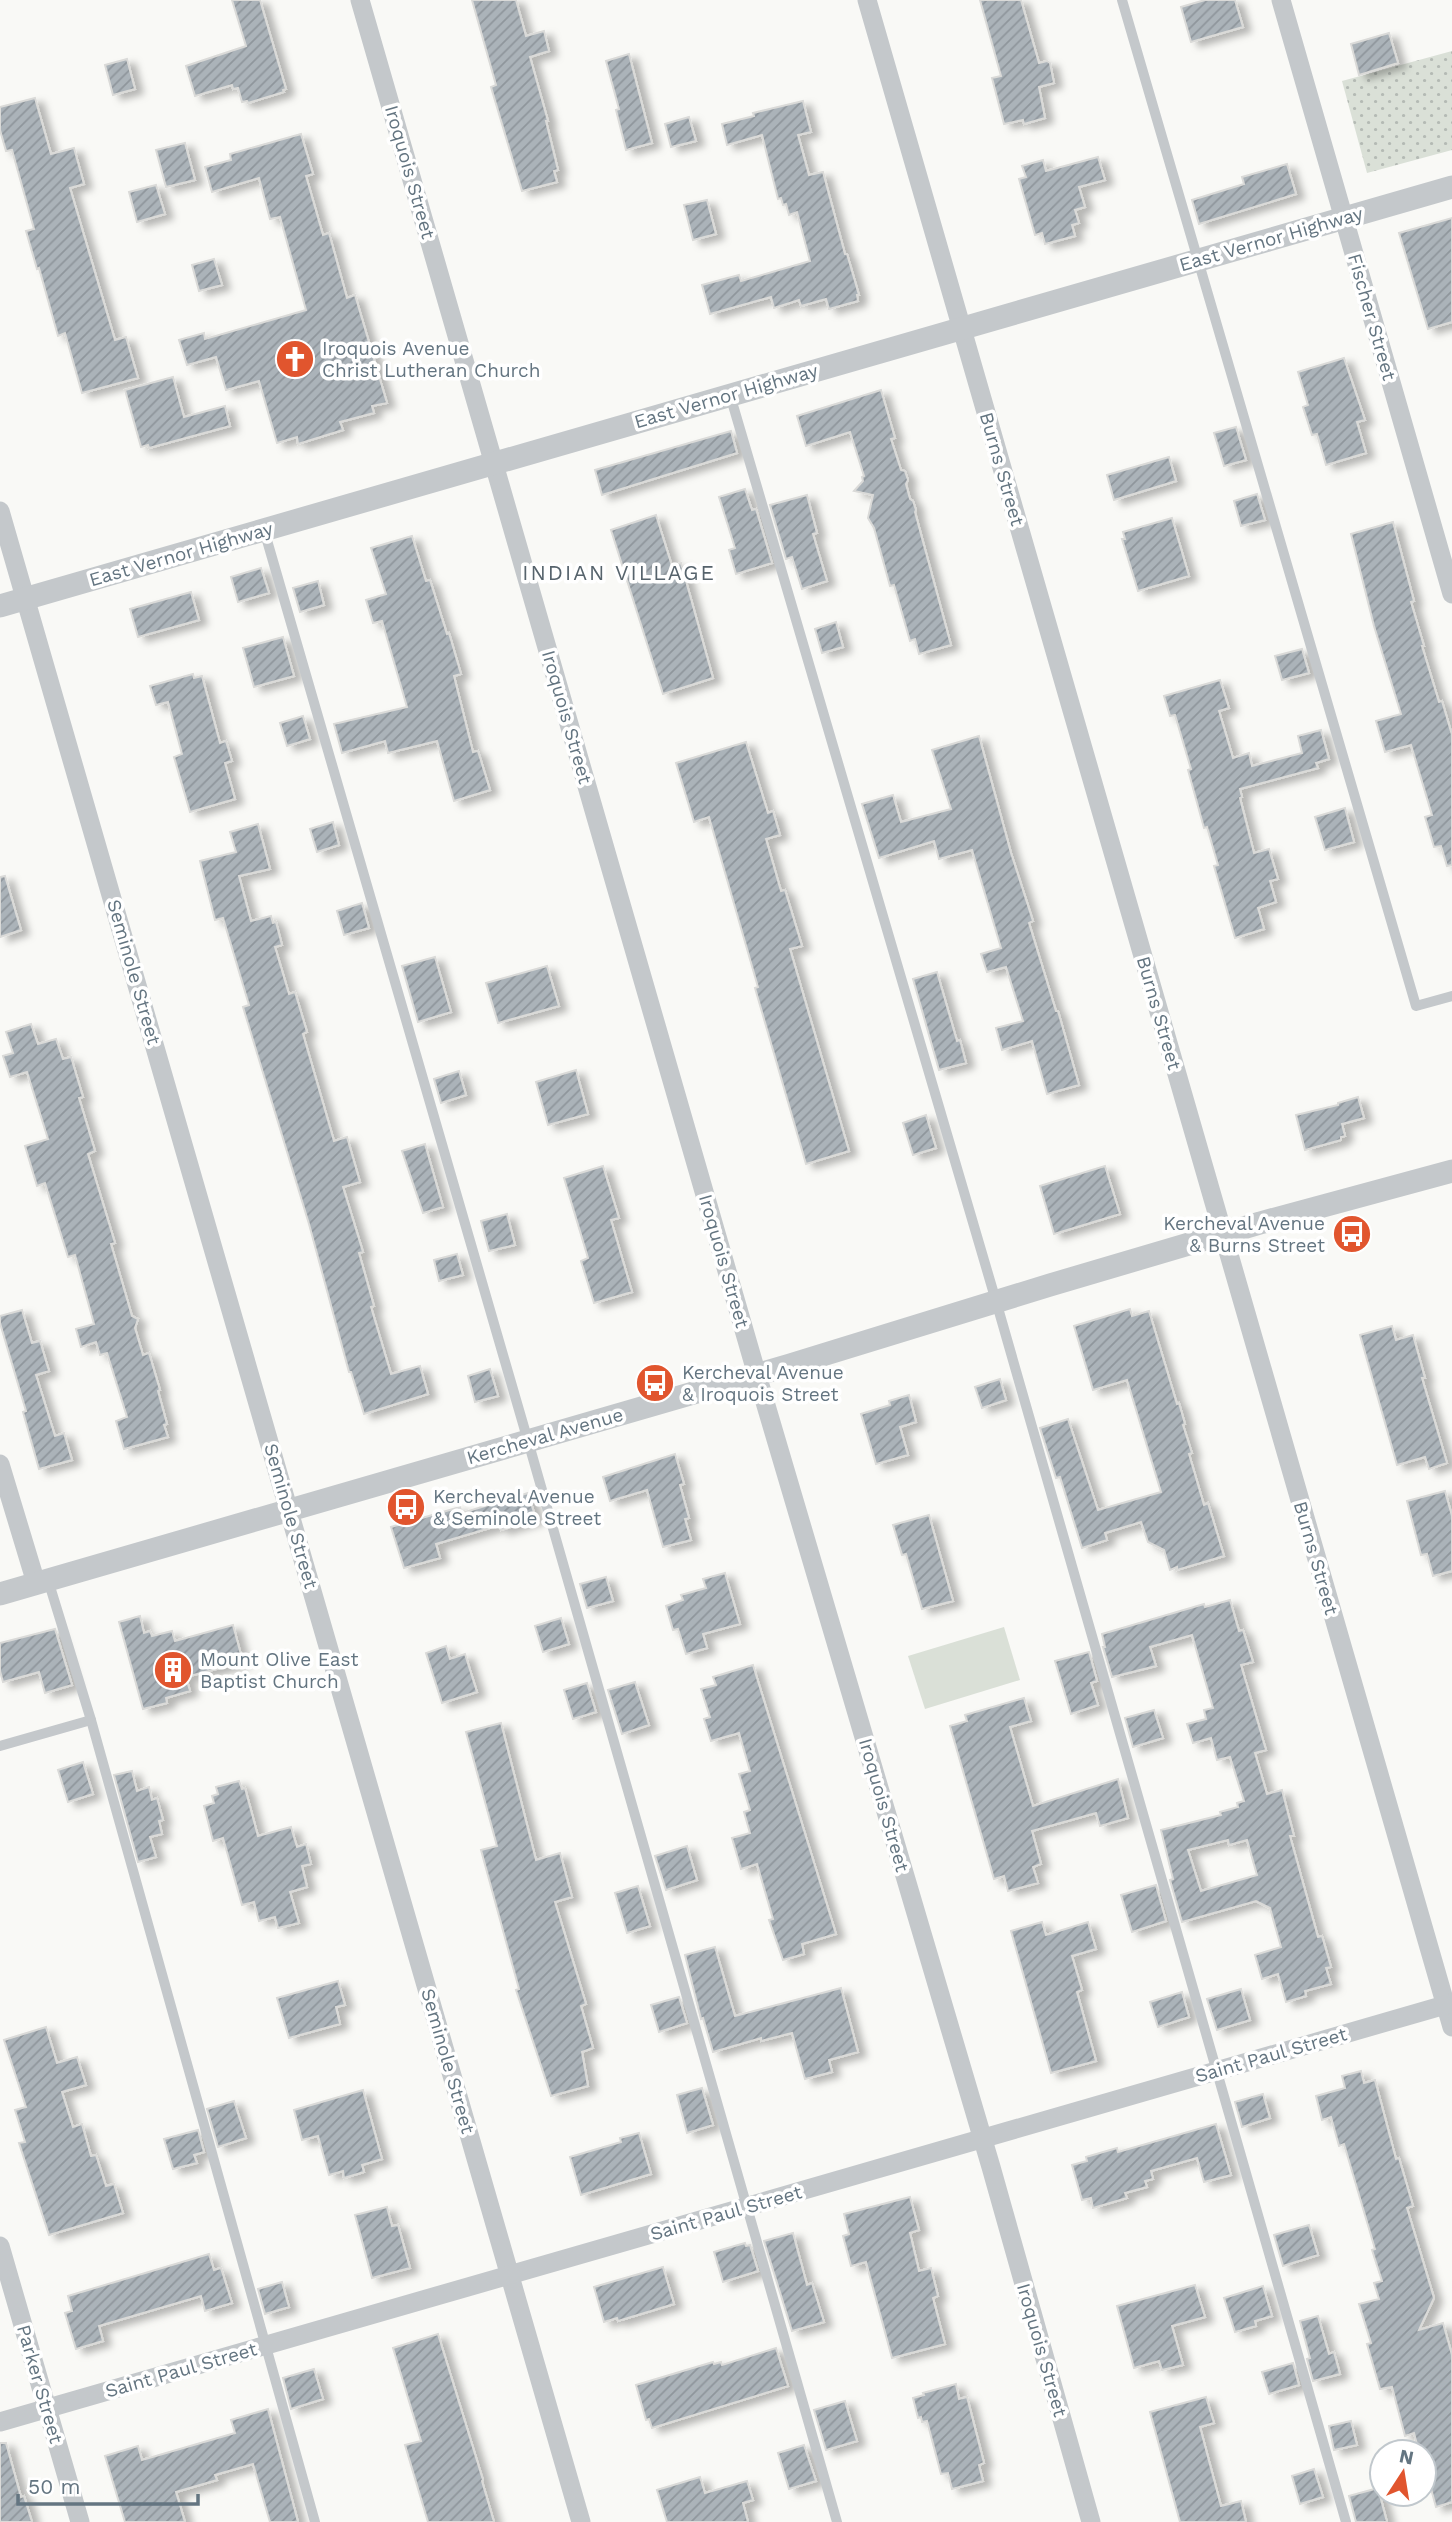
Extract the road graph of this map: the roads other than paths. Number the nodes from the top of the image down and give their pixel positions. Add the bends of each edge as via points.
1 (360, 0) edge
2 (867, 0) edge
3 (1122, 0) edge
4 (1281, 0) edge
5 (1452, 187) edge
6 (1343, 217) junction
7 (1198, 260) junction
8 (961, 328) junction
9 (730, 395) junction
10 (494, 463) junction
11 (0, 511) edge
12 (264, 530) junction
13 (1452, 594) edge
14 (26, 599) junction
15 (0, 606) edge
16 (1452, 996) edge
17 (1452, 1171) edge
18 (1224, 1235) junction
19 (996, 1301) junction
20 (757, 1374) junction
21 (528, 1441) junction
22 (0, 1464) edge
23 (289, 1511) junction
24 (42, 1581) junction
25 (0, 1594) edge
26 (91, 1720) junction
27 (0, 1746) edge
28 (1449, 2004) edge
29 (1452, 2027) edge
30 (1216, 2071) junction
31 (983, 2140) junction
32 (745, 2207) junction
33 (0, 2246) edge
34 (510, 2275) junction
35 (264, 2346) junction
36 (47, 2409) junction
37 (0, 2422) edge
38 (80, 2522) edge
39 (315, 2522) edge
40 (581, 2522) edge
41 (836, 2522) edge
42 (1091, 2522) edge
43 (1346, 2522) edge

1 - 10 street, Iroquois Street
2 - 8 street, Burns Street
3 - 7 lane
4 - 6 street, Fischer Street
5 - 6 street, East Vernor Highway
6 - 7 street, East Vernor Highway
6 - 13 street, Fischer Street
7 - 8 street, East Vernor Highway
7 - 16 lane via 1416,1006
8 - 9 street, East Vernor Highway
8 - 18 street, Burns Street
9 - 10 street, East Vernor Highway
9 - 19 lane
10 - 12 street, East Vernor Highway
10 - 20 street, Iroquois Street
11 - 14 street, Seminole Street
12 - 14 street, East Vernor Highway
12 - 21 lane
14 - 15 street, East Vernor Highway
14 - 23 street, Seminole Street
17 - 18 street, Kercheval Avenue
18 - 19 street, Kercheval Avenue
18 - 28 street, Burns Street
19 - 20 street, Kercheval Avenue
19 - 30 lane
20 - 21 street, Kercheval Avenue
20 - 31 street, Iroquois Street
21 - 23 street, Kercheval Avenue
21 - 32 lane
22 - 24 street
23 - 24 street, Kercheval Avenue
23 - 34 street, Seminole Street
24 - 25 street, Kercheval Avenue
24 - 26 lane
26 - 27 lane
26 - 35 lane
28 - 29 street, Burns Street
28 - 30 street, Saint Paul Street
30 - 31 street, Saint Paul Street
30 - 43 lane
31 - 32 street, Saint Paul Street
31 - 42 street, Iroquois Street
32 - 34 street, Saint Paul Street
32 - 41 lane
33 - 36 street, Parker Street
34 - 35 street, Saint Paul Street
34 - 40 street, Seminole Street
35 - 36 street, Saint Paul Street
35 - 39 lane
36 - 37 street, Saint Paul Street
36 - 38 street, Parker Street

